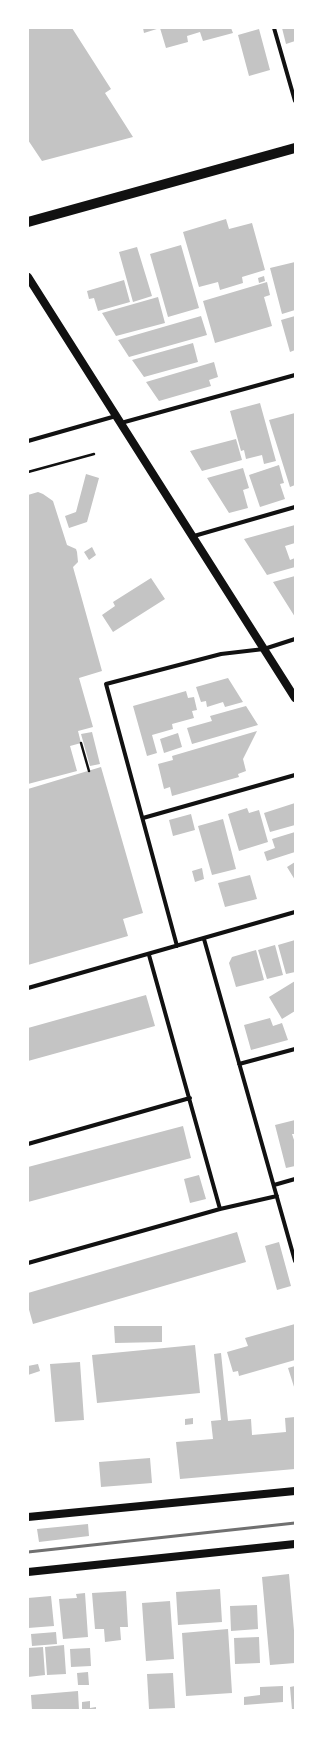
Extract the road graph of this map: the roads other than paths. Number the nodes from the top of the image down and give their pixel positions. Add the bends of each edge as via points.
1 (274, 28) edge
2 (295, 101) edge
3 (295, 148) edge
4 (28, 222) edge
5 (28, 277) edge
6 (295, 375) edge
7 (116, 416) junction
8 (121, 424) junction
9 (28, 441) edge
10 (295, 507) edge
11 (194, 536) junction
12 (295, 639) edge
13 (264, 649) junction
14 (295, 698) edge
15 (295, 776) edge
16 (143, 818) junction
17 (295, 912) edge
18 (204, 938) junction
19 (177, 946) junction
20 (149, 955) junction
21 (28, 988) edge
22 (295, 1049) edge
23 (240, 1064) junction
24 (190, 1098) junction
25 (28, 1144) edge
26 (295, 1179) edge
27 (274, 1185) junction
28 (277, 1196) junction
29 (220, 1209) junction
30 (295, 1261) edge
31 (28, 1263) edge
32 (295, 1491) edge
33 (28, 1517) edge
34 (295, 1544) edge
35 (28, 1572) edge

1 - 2 street
3 - 4 main road
5 - 7 main road
6 - 8 street
7 - 8 main road
7 - 9 street
8 - 11 main road
10 - 11 street
11 - 13 main road
12 - 13 street
13 - 14 main road
13 - 16 street via 221,654 106,684
15 - 16 street
16 - 19 street
17 - 18 street
18 - 19 street
18 - 23 street
19 - 20 street
20 - 21 street
20 - 24 street
22 - 23 street
23 - 27 street
24 - 25 street
24 - 29 street
26 - 27 street
27 - 28 street
28 - 29 street
28 - 30 street
29 - 31 street
32 - 33 main road
34 - 35 main road

